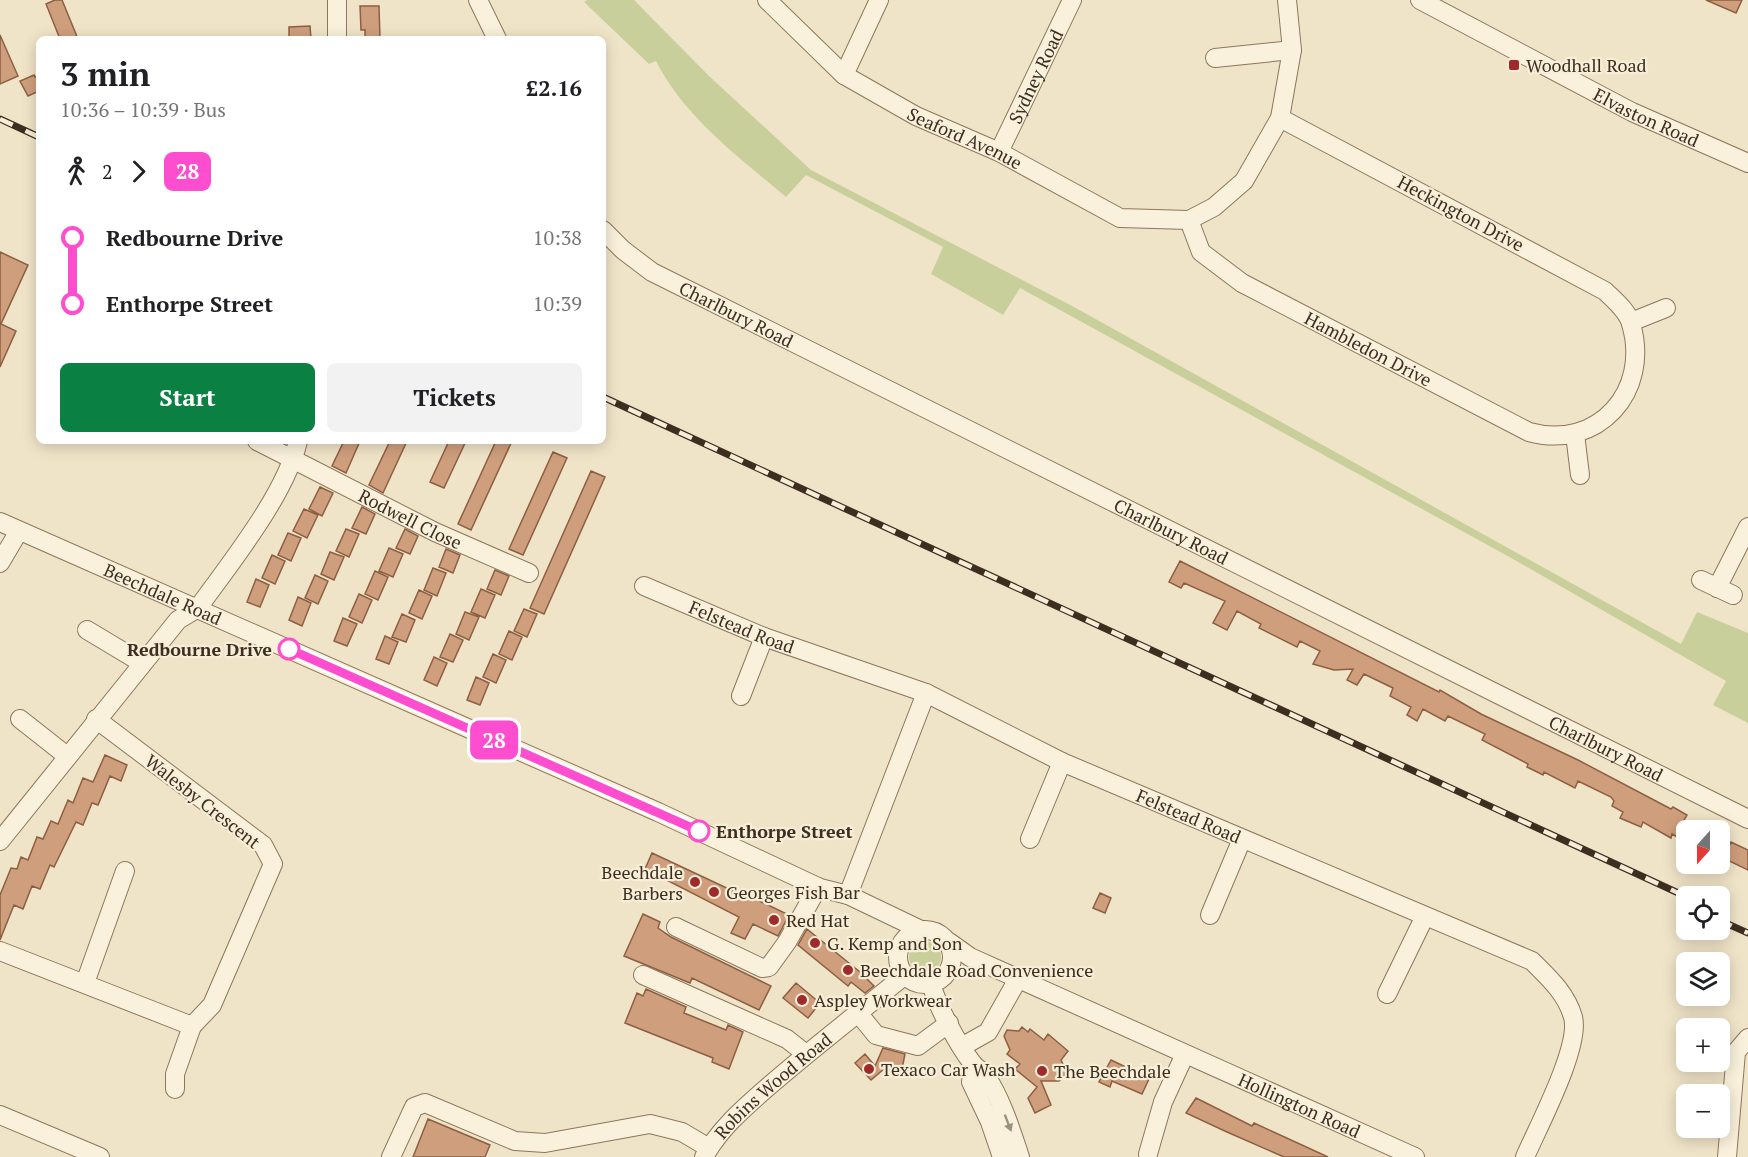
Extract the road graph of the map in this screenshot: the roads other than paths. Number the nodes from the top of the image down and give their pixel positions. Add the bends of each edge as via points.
1 (337, 0) edge
2 (478, 0) edge
3 (767, 0) edge
4 (879, 0) edge
5 (1072, 0) edge
6 (1287, 0) edge
7 (1420, 0) edge
8 (337, 36) edge
9 (496, 36) edge
10 (1292, 50) junction
11 (1215, 58) dead end
12 (844, 75) junction
13 (1280, 118) junction
14 (999, 152) junction
15 (1748, 163) edge
16 (1190, 220) junction
17 (606, 233) edge
18 (1666, 308) dead end
19 (1631, 322) junction
20 (1575, 434) junction
21 (263, 444) edge
22 (297, 444) edge
23 (294, 460) junction
24 (1580, 475) dead end
25 (0, 522) edge
26 (1748, 527) edge
27 (19, 531) junction
28 (0, 563) edge
29 (529, 573) dead end
30 (644, 586) dead end
31 (1717, 588) dead end
32 (198, 608) junction
33 (87, 630) dead end
34 (764, 637) junction
35 (142, 663) junction
36 (926, 693) junction
37 (741, 696) dead end
38 (20, 719) dead end
39 (96, 719) junction
40 (67, 756) junction
41 (1062, 762) junction
42 (1748, 819) edge
43 (1030, 839) dead end
44 (1242, 839) junction
45 (0, 841) edge
46 (125, 871) dead end
47 (819, 887) junction
48 (848, 895) junction
49 (1210, 915) dead end
50 (1425, 916) junction
51 (676, 927) dead end
52 (921, 930) junction
53 (903, 941) junction
54 (0, 951) edge
55 (957, 952) junction
56 (643, 975) dead end
57 (905, 975) junction
58 (1018, 979) junction
59 (86, 983) junction
60 (931, 983) junction
61 (1387, 994) dead end
62 (858, 1014) junction
63 (949, 1023) junction
64 (192, 1026) junction
65 (1748, 1038) edge
66 (963, 1046) junction
67 (806, 1054) junction
68 (1185, 1054) junction
69 (973, 1064) junction
70 (175, 1089) dead end
71 (0, 1115) edge
72 (707, 1152) edge
73 (1148, 1154) dead end
74 (93, 1156) edge
75 (391, 1157) edge
76 (1002, 1157) edge
77 (1020, 1157) edge
78 (1414, 1157) edge
79 (1525, 1157) edge
80 (1727, 1157) edge

1 - 8 street
2 - 9 street
3 - 12 street, Seaford Avenue
4 - 12 street
5 - 14 street, Sydney Road
6 - 10 street
7 - 15 street, Elvaston Road via 1632,112
10 - 11 street
10 - 13 street
12 - 14 street, Seaford Avenue via 916,116
13 - 16 street via 1244,181 1214,207
13 - 19 street, Heckington Drive via 1597,285
14 - 16 street, Seaford Avenue via 1120,218
16 - 20 street, Hambledon Drive via 1201,252 1242,283 1529,432 1557,437
17 - 42 street, Charlbury Road via 652,272
18 - 19 street
19 - 20 street, Hambledon Drive via 1636,355 1628,391 1614,411
20 - 24 street
21 - 23 street, Rodwell Close
22 - 23 street
23 - 29 street, Rodwell Close via 435,532
23 - 32 street via 282,485
25 - 27 street, Beechdale Road
26 - 31 street
27 - 28 street
27 - 32 street, Beechdale Road
30 - 34 street, Felstead Road
32 - 35 street via 178,620
32 - 47 street, Beechdale Road
33 - 35 street
34 - 36 street, Felstead Road
34 - 37 street
35 - 39 street
36 - 41 street, Felstead Road
36 - 48 street
38 - 40 street
39 - 40 street
39 - 64 street, Walesby Crescent via 263,845 273,864 212,1005
40 - 45 street
41 - 43 street
41 - 44 street, Felstead Road
44 - 49 street
44 - 50 street, Felstead Road
46 - 59 street
47 - 48 street, Beechdale Road
47 - 51 street via 769,967 762,968
47 - 53 street, Beechdale Road via 843,905 893,929
48 - 52 street
50 - 61 street
50 - 79 street, Felstead Road via 1532,961 1560,989 1574,1019 1573,1045
52 - 53 street
52 - 55 street via 936,932
53 - 57 street via 898,955
54 - 59 street
55 - 58 street, Hollington Road
55 - 60 street via 944,976
56 - 67 street via 787,1039
57 - 60 street via 917,982
57 - 62 street, Robins Wood Road
58 - 66 street via 988,1032
58 - 68 street, Hollington Road
59 - 64 street
60 - 63 street via 939,1010
62 - 63 street via 876,1035 918,1046
62 - 67 street, Robins Wood Road
63 - 66 street
64 - 70 street, Walesby Crescent via 175,1074
65 - 80 street via 1736,1052
66 - 69 street
67 - 72 street, Robins Wood Road via 719,1132
68 - 73 street via 1160,1133
68 - 78 street, Hollington Road
69 - 76 street via 971,1082
69 -> 77 street via 994,1091
71 - 74 street
72 - 75 street via 682,1132 650,1124 545,1143 515,1141 425,1103 414,1107

